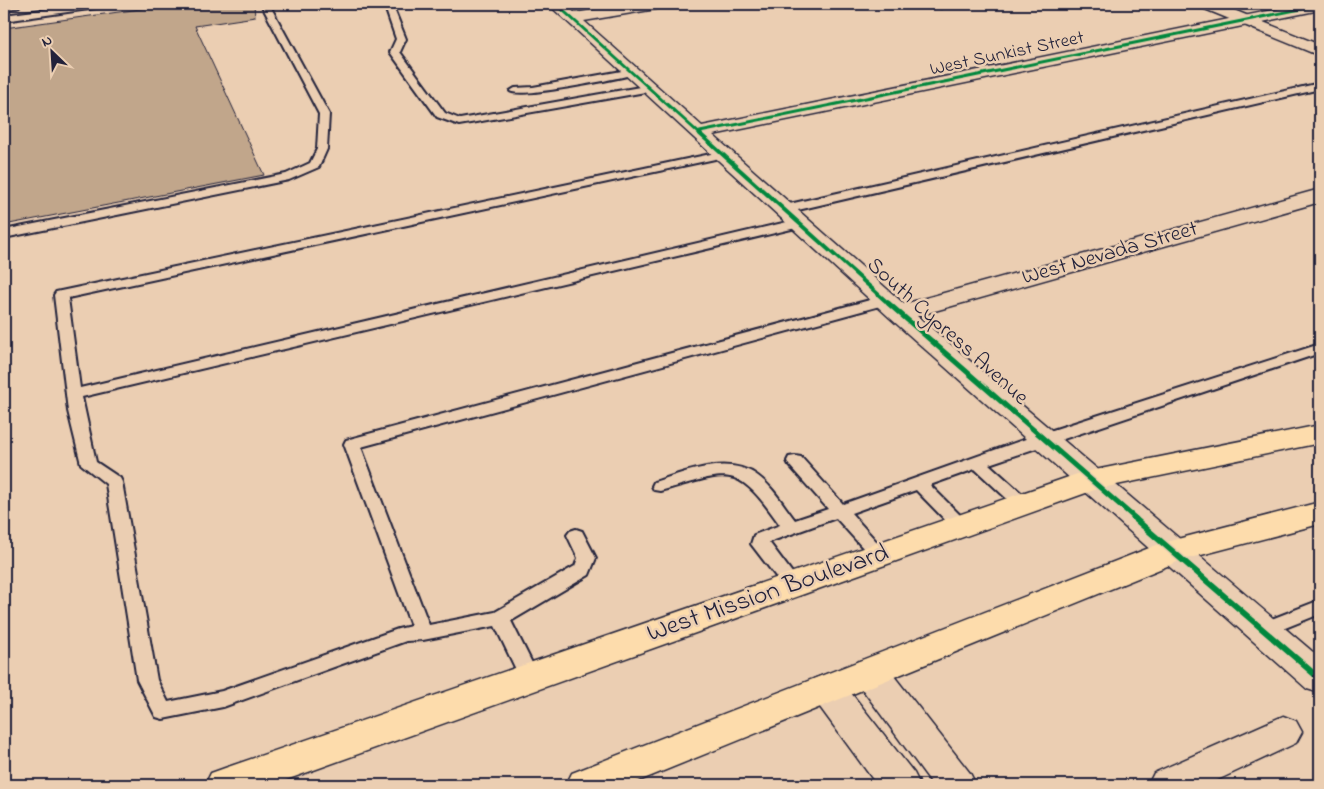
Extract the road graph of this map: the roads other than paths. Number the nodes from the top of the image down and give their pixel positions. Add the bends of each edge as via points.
1 (103, 4) edge
2 (265, 4) edge
3 (388, 4) edge
4 (656, 4) edge
5 (1206, 4) edge
6 (1320, 6) edge
7 (6, 10) edge
8 (564, 11) edge
9 (1246, 20) junction
10 (1320, 51) edge
11 (642, 80) junction
12 (1320, 86) edge
13 (515, 91) dead end
14 (700, 132) junction
15 (725, 154) junction
16 (1320, 195) edge
17 (793, 216) junction
18 (4, 234) edge
19 (893, 306) junction
20 (1320, 348) edge
21 (74, 394) junction
22 (1320, 434) edge
23 (1043, 439) junction
24 (795, 461) dead end
25 (977, 462) junction
26 (1091, 480) junction
27 (919, 483) junction
28 (660, 486) dead end
29 (1023, 504) junction
30 (839, 512) junction
31 (1320, 513) edge
32 (961, 526) junction
33 (792, 529) junction
34 (576, 535) dead end
35 (1173, 551) junction
36 (879, 555) junction
37 (793, 586) junction
38 (1320, 607) edge
39 (500, 618) junction
40 (1263, 630) junction
41 (423, 633) junction
42 (870, 672) junction
43 (529, 677) junction
44 (1320, 680) edge
45 (827, 689) junction
46 (1283, 732) dead end
47 (1173, 784) edge
48 (225, 785) edge
49 (586, 785) edge
50 (900, 785) edge
51 (956, 785) edge

1 - 7 lane
2 - 18 lane via 324,114 322,149 315,165 289,177
3 - 11 lane via 401,39 395,52 441,115 458,122
4 - 8 street
5 - 9 street
6 - 9 street, West Sunkist Street
8 - 11 street, South Cypress Avenue
9 - 10 street
9 - 14 street, West Sunkist Street
11 - 13 lane
11 - 14 street, South Cypress Avenue
12 - 17 lane
14 - 15 street, South Cypress Avenue
15 - 17 street, South Cypress Avenue
15 - 21 lane via 61,295
16 - 19 street, West Nevada Street
17 - 19 street, South Cypress Avenue
17 - 21 lane
19 - 23 street, South Cypress Avenue
19 - 41 lane via 352,444
20 - 23 lane
21 - 41 lane via 89,464 114,482 147,680 163,711 223,699 405,634
22 - 26 main road, West Mission Boulevard
23 - 25 lane
23 - 26 street, South Cypress Avenue
24 - 30 lane
25 - 27 lane
25 - 29 lane
26 - 29 main road, West Mission Boulevard
26 - 35 street, South Cypress Avenue
27 - 30 lane
27 - 32 lane
28 - 33 lane via 700,474 732,471 752,479
29 - 32 main road, West Mission Boulevard
30 - 33 lane
30 - 36 lane
31 - 35 main road
32 - 36 main road, West Mission Boulevard
33 - 37 lane via 760,539 760,544
34 - 39 lane via 586,558 583,570
35 - 40 street, South Cypress Avenue
35 - 42 main road
36 - 37 main road, West Mission Boulevard
37 - 43 main road, West Mission Boulevard
38 - 40 lane
39 - 41 lane
39 - 43 lane
40 - 44 street, South Cypress Avenue
42 - 45 main road
42 - 51 street
43 - 48 main road, West Mission Boulevard
45 - 49 main road
45 - 50 street
46 - 47 street

